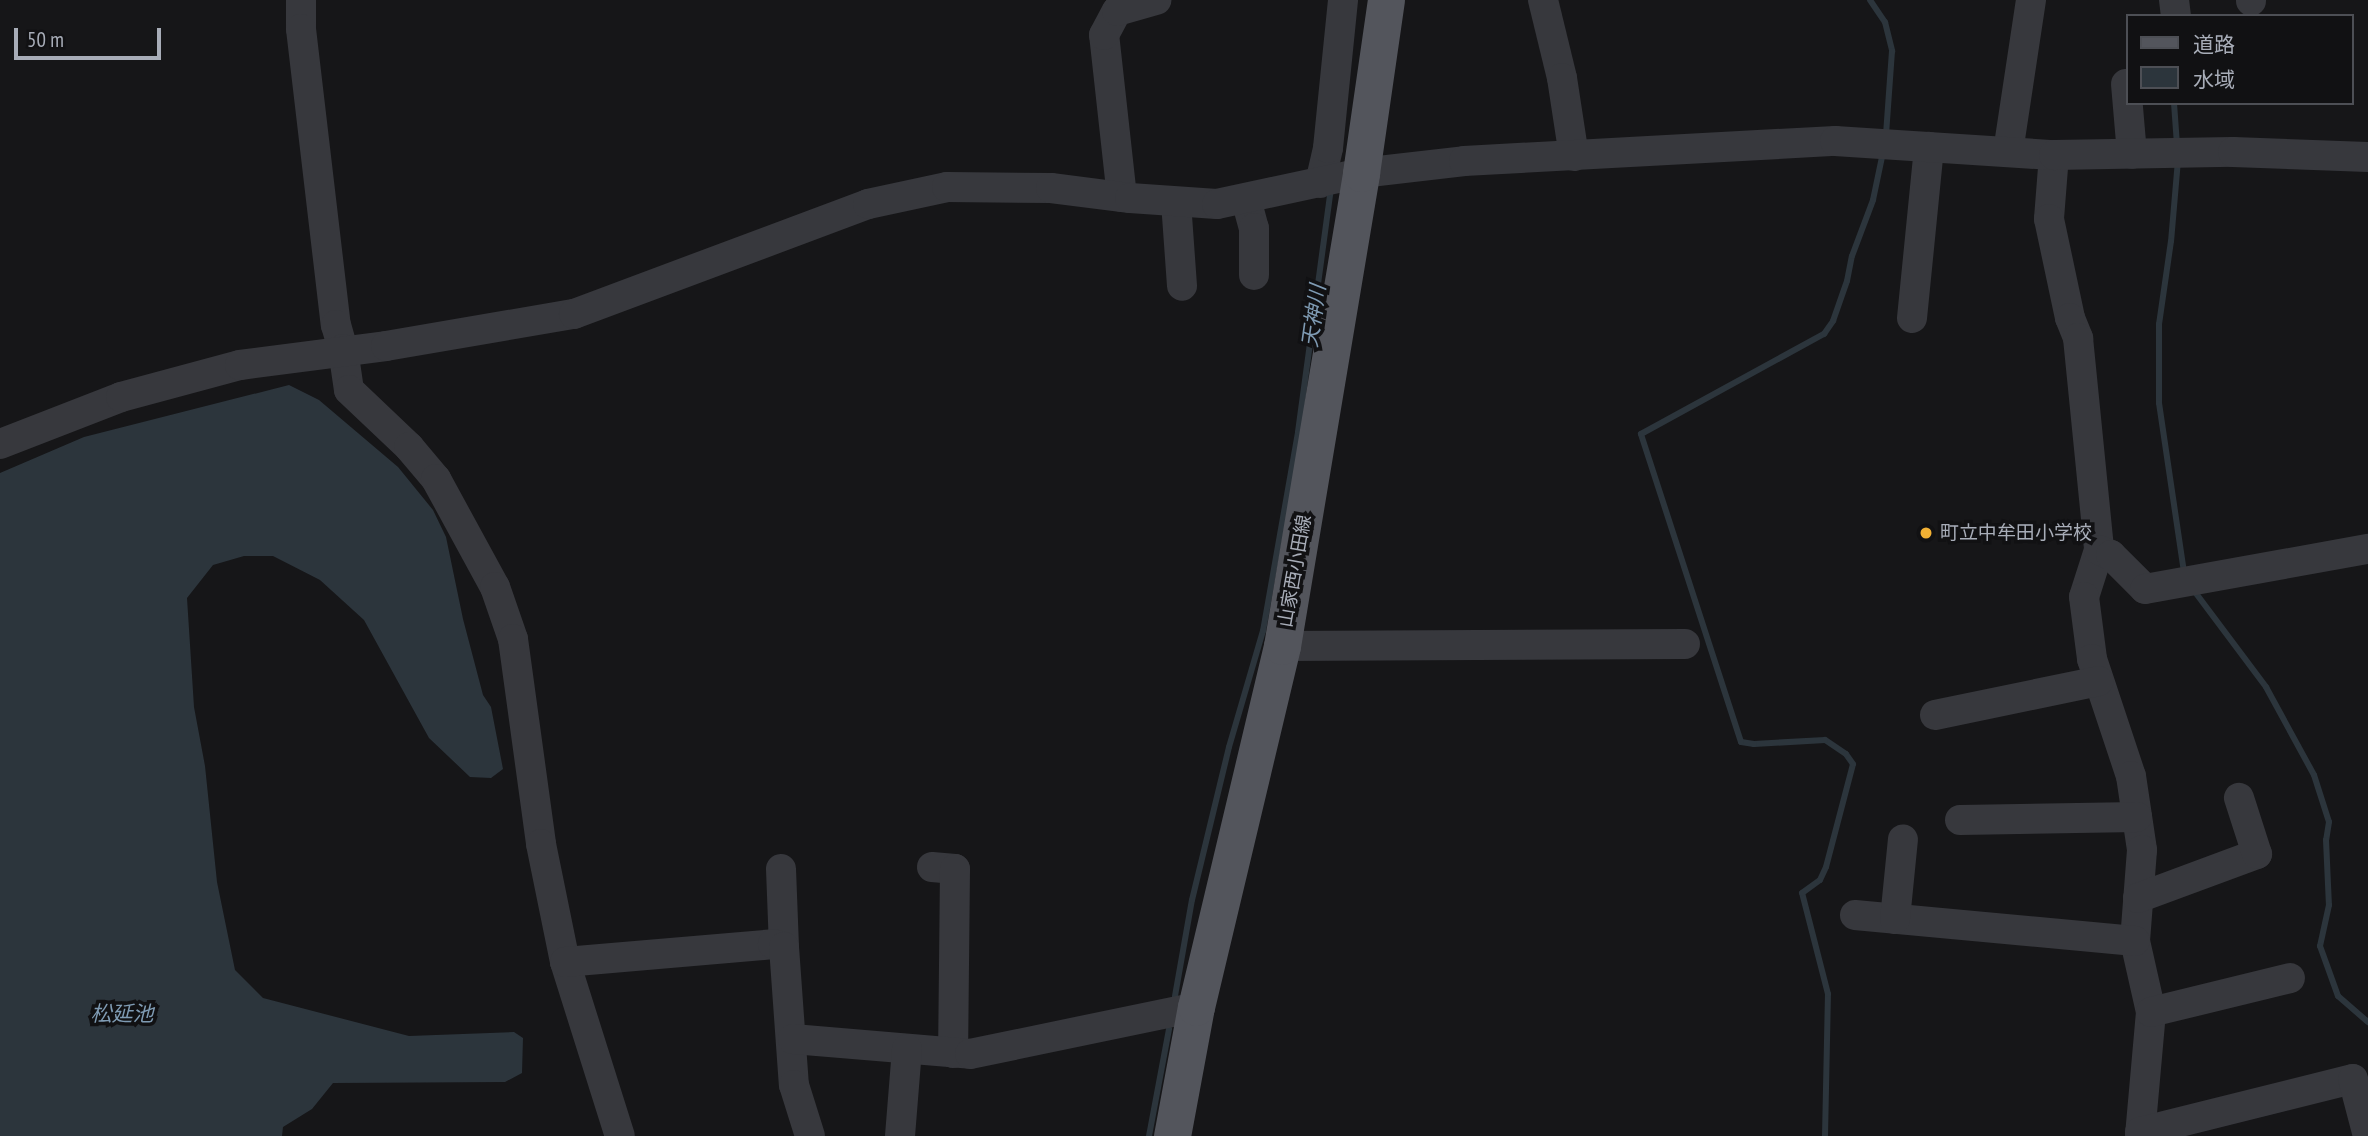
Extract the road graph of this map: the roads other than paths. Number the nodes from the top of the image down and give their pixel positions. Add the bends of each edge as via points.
1 (301, 0) edge
2 (1156, 0) edge
3 (1343, 0) edge
4 (1386, 0) edge
5 (1543, 0) edge
6 (2031, 0) edge
7 (2128, 105) edge
8 (1929, 147) junction
9 (2008, 152) junction
10 (2132, 154) junction
11 (2054, 155) junction
12 (1574, 156) junction
13 (2368, 157) edge
14 (1362, 173) junction
15 (1320, 183) junction
16 (1122, 197) junction
17 (1246, 199) junction
18 (1175, 201) junction
19 (1254, 275) dead end
20 (1182, 286) dead end
21 (1912, 318) dead end
22 (343, 349) junction
23 (0, 444) edge
24 (2368, 549) edge
25 (2099, 550) junction
26 (1685, 644) dead end
27 (1282, 646) junction
28 (2099, 681) junction
29 (1935, 715) dead end
30 (2239, 798) dead end
31 (2137, 817) junction
32 (1960, 820) dead end
33 (1903, 839) dead end
34 (932, 867) dead end
35 (780, 869) dead end
36 (2138, 898) junction
37 (1855, 915) dead end
38 (1895, 919) junction
39 (2135, 941) junction
40 (784, 947) junction
41 (565, 962) junction
42 (2290, 978) dead end
43 (1196, 1007) junction
44 (2151, 1012) junction
45 (793, 1039) junction
46 (907, 1049) junction
47 (953, 1053) junction
48 (2140, 1134) edge
49 (620, 1136) edge
50 (810, 1136) edge
51 (900, 1136) edge
52 (1172, 1136) edge
53 (2368, 1136) edge

1 - 22 street via 335,325
2 - 16 street via 1117,11 1104,35
3 - 15 street via 1328,148
4 - 14 main road, 山家西小田線
5 - 12 street
6 - 9 street
7 - 10 street
8 - 9 street
8 - 12 street via 1835,141
8 - 21 street
9 - 11 street
10 - 11 street
10 - 13 street
11 - 25 street via 2049,219 2078,338
12 - 14 street via 1464,161
14 - 15 street
14 - 27 main road, 山家西小田線
15 - 17 street
16 - 18 street
16 - 22 street via 1051,188 947,187 888,197 574,314
17 - 18 street via 1217,204
17 - 19 street via 1254,228
18 - 20 street
22 - 23 street via 240,365 121,397
22 - 41 street via 349,390 436,479 495,587 513,639 541,844
24 - 25 street via 2145,589 2111,555
25 - 28 street via 2084,597
26 - 27 street
27 - 43 main road, 山家西小田線
28 - 29 street
28 - 31 street via 2131,776
30 - 36 street via 2257,854
31 - 32 street
31 - 36 street via 2142,850
33 - 38 street
34 - 47 street via 955,869
35 - 40 street
36 - 39 street
37 - 38 street
38 - 39 street
39 - 44 street
40 - 41 street via 773,944
40 - 45 street
41 - 49 street
42 - 44 street
43 - 47 street via 970,1054
43 - 52 main road, 山家西小田線
44 - 48 street
45 - 46 street
45 - 50 street via 794,1085
46 - 47 street
46 - 51 street
48 - 53 street via 2353,1079

